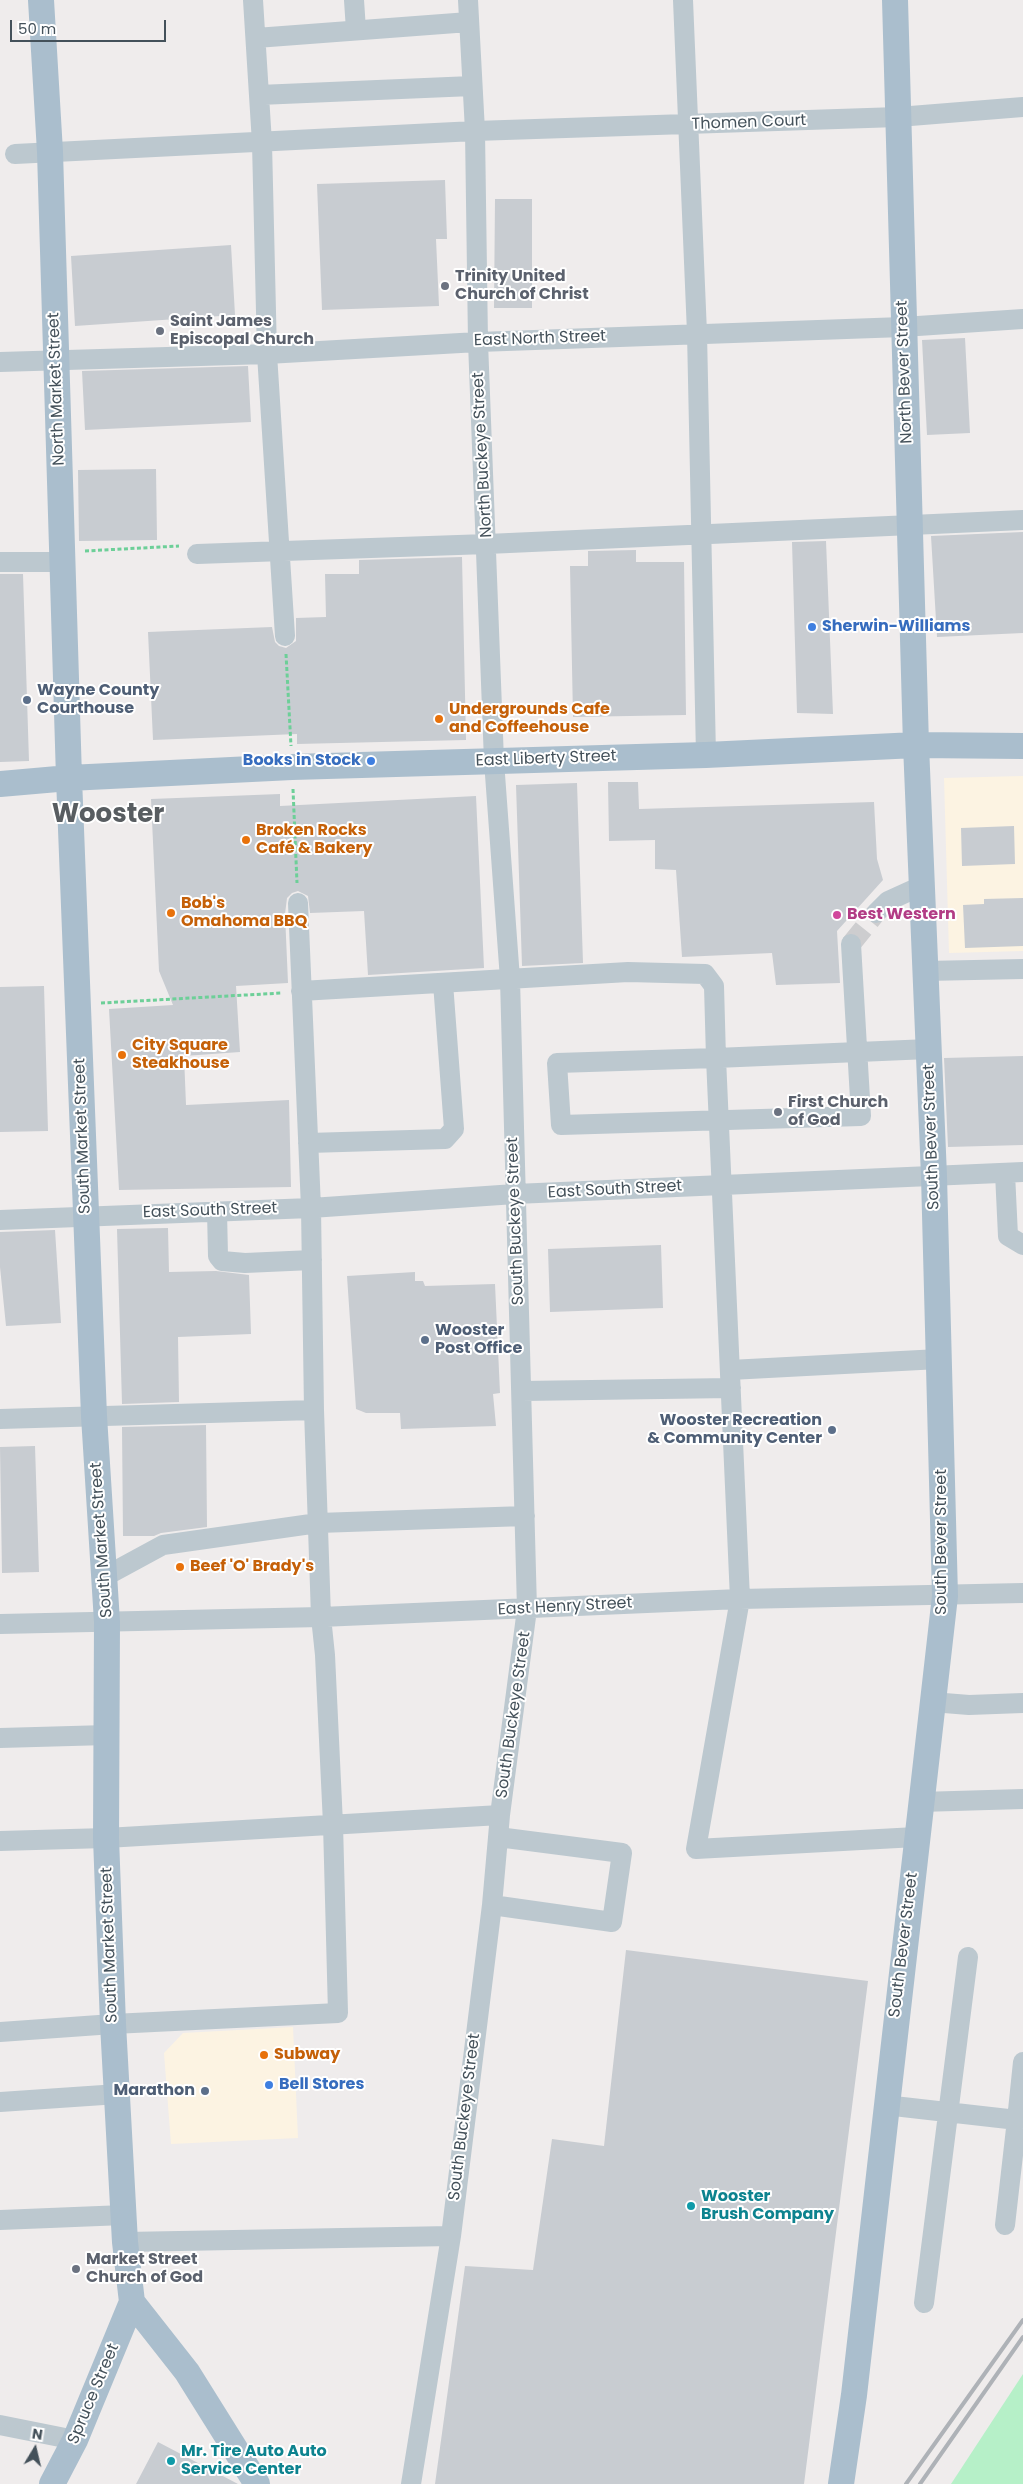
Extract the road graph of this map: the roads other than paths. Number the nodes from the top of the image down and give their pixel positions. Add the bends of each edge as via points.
1 (41, 0) edge
2 (253, 0) edge
3 (354, 0) edge
4 (468, 0) edge
5 (683, 0) edge
6 (895, 0) edge
7 (469, 22) junction
8 (356, 30) junction
9 (256, 38) junction
10 (472, 86) junction
11 (259, 95) junction
12 (1023, 107) edge
13 (898, 117) junction
14 (689, 126) junction
15 (475, 131) junction
16 (262, 143) junction
17 (50, 152) junction
18 (15, 154) dead end
19 (1023, 319) edge
20 (903, 327) junction
21 (697, 333) junction
22 (478, 342) junction
23 (267, 354) junction
24 (56, 359) junction
25 (0, 362) edge
26 (1023, 520) edge
27 (910, 526) junction
28 (700, 536) junction
29 (488, 544) junction
30 (192, 549) road end
31 (280, 552) junction
32 (62, 557) junction
33 (0, 562) edge
34 (285, 636) road end
35 (916, 745) junction
36 (1023, 746) edge
37 (706, 755) junction
38 (494, 761) junction
39 (69, 778) junction
40 (0, 784) edge
41 (921, 886) junction
42 (298, 904) road end
43 (876, 912) tunnel mouth
44 (851, 944) tunnel mouth
45 (1023, 969) edge
46 (925, 971) junction
47 (510, 979) junction
48 (443, 983) junction
49 (301, 991) junction
50 (929, 1049) junction
51 (858, 1052) junction
52 (716, 1058) junction
53 (718, 1122) junction
54 (308, 1143) junction
55 (1014, 1172) edge
56 (934, 1176) junction
57 (720, 1185) junction
58 (515, 1194) junction
59 (311, 1208) junction
60 (217, 1211) junction
61 (86, 1215) junction
62 (0, 1220) edge
63 (1023, 1245) edge
64 (312, 1260) junction
65 (939, 1359) junction
66 (730, 1379) junction
67 (522, 1391) junction
68 (314, 1410) junction
69 (94, 1416) junction
70 (0, 1419) edge
71 (525, 1516) junction
72 (318, 1523) junction
73 (104, 1577) junction
74 (1023, 1593) edge
75 (945, 1596) junction
76 (740, 1600) junction
77 (527, 1609) junction
78 (321, 1617) junction
79 (107, 1622) junction
80 (0, 1624) edge
81 (932, 1702) junction
82 (1023, 1703) edge
83 (107, 1735) junction
84 (0, 1738) edge
85 (1023, 1800) edge
86 (920, 1802) junction
87 (500, 1815) junction
88 (332, 1824) junction
89 (498, 1837) junction
90 (106, 1838) junction
91 (916, 1838) junction
92 (0, 1841) edge
93 (492, 1905) junction
94 (968, 1957) dead end
95 (113, 2024) junction
96 (0, 2032) edge
97 (1023, 2062) edge
98 (118, 2094) junction
99 (0, 2102) edge
100 (885, 2106) junction
101 (950, 2113) junction
102 (1017, 2120) junction
103 (124, 2215) junction
104 (0, 2220) edge
105 (1005, 2225) dead end
106 (451, 2236) junction
107 (126, 2242) junction
108 (132, 2302) junction
109 (924, 2303) dead end
110 (854, 2395) junction
111 (0, 2425) edge
112 (75, 2440) junction
113 (52, 2484) edge
114 (258, 2484) edge
115 (411, 2484) edge
116 (833, 2484) edge
117 (841, 2484) edge

1 - 17 main road, North Market Street
2 - 9 street
3 - 8 street
4 - 7 street, North Buckeye Street
5 - 14 street
6 - 13 main road, North Bever Street
7 - 8 street
7 - 10 street, North Buckeye Street
8 - 9 street
9 - 11 street
10 - 11 street
10 - 15 street, North Buckeye Street
11 - 16 street
12 - 13 street, Thomen Court
13 - 14 street, Thomen Court
13 - 20 main road, North Bever Street
14 - 15 street, Thomen Court
14 - 21 street
15 - 16 street, Thomen Court
15 - 22 street, North Buckeye Street
16 - 17 street, Thomen Court
16 - 23 street
17 - 18 street, Thomen Court
17 - 24 main road, North Market Street
19 - 20 street, East North Street
20 - 21 street, East North Street
20 - 27 main road, North Bever Street
21 - 22 street, East North Street
21 - 28 street
22 - 23 street, East North Street
22 - 29 street, North Buckeye Street
23 - 24 street, East North Street
23 - 31 street
24 - 25 street, East North Street
24 - 32 main road, North Market Street
26 - 27 street
27 - 28 street
27 - 35 main road, North Bever Street
28 - 29 street
28 - 37 street
29 - 31 street
29 - 38 street, North Buckeye Street
30 - 31 street
31 - 34 street
32 - 33 street
32 - 39 main road, North Market Street
35 - 36 main road, East Liberty Street
35 - 37 main road, East Liberty Street
35 - 41 main road, South Bever Street
37 - 38 main road, East Liberty Street
38 - 39 main road, East Liberty Street
38 - 47 street, South Buckeye Street
39 - 40 main road, East Liberty Street
39 - 61 main road, South Market Street
41 - 43 street via 888,901
41 - 46 main road, South Bever Street
42 - 49 street
44 - 51 street
45 - 46 street
46 - 50 main road, South Bever Street
47 - 48 street
47 - 52 street via 628,972 705,974 714,986
47 - 58 street, South Buckeye Street
48 - 49 street
48 - 54 street via 454,1129 445,1139
49 - 54 street
50 - 51 street
50 - 56 main road, South Bever Street
51 - 52 street
51 - 53 street via 861,1116
52 - 53 street
52 - 53 street via 558,1063 561,1125
53 - 57 street
54 - 59 street
55 - 56 street, East South Street
55 - 63 street via 1008,1236
56 - 57 street, East South Street
56 - 65 main road, South Bever Street
57 - 58 street, East South Street
57 - 66 street
58 - 59 street, East South Street
58 - 67 street, South Buckeye Street
59 - 60 street, East South Street
59 - 64 street
60 - 61 street, East South Street
60 - 64 street via 218,1256 222,1261
61 - 62 street, East South Street
61 - 69 main road, South Market Street
64 - 68 street
65 - 66 street
65 - 75 main road, South Bever Street
66 - 67 street
66 - 76 street
67 - 71 street, South Buckeye Street
68 - 69 street
68 - 72 street
69 - 70 street
69 - 73 main road, South Market Street
71 - 72 street
71 - 77 street, South Buckeye Street
72 - 73 street via 163,1545
72 - 78 street
73 - 79 main road, South Market Street
74 - 75 street, East Henry Street
75 - 76 street, East Henry Street
75 - 81 main road, South Bever Street
76 - 77 street, East Henry Street
76 - 91 street via 696,1849
77 - 78 street, East Henry Street
77 - 87 street, South Buckeye Street
78 - 79 street, East Henry Street
78 - 88 street
79 - 80 street, East Henry Street
79 - 83 main road, South Market Street
81 - 82 street via 969,1705
81 - 86 main road, South Bever Street
83 - 84 street
83 - 90 main road, South Market Street
85 - 86 street
86 - 91 main road, South Bever Street
87 - 88 street
87 - 89 street, South Buckeye Street
88 - 90 street
88 - 95 street via 338,2013
89 - 93 street, South Buckeye Street
89 - 93 street via 622,1853 612,1922
90 - 92 street
90 - 95 main road, South Market Street
91 - 100 main road, South Bever Street
93 - 106 street, South Buckeye Street
94 - 101 street
95 - 96 street
95 - 98 main road, South Market Street
97 - 102 street
98 - 99 street
98 - 103 main road, South Market Street
100 - 101 street
100 - 110 main road, South Bever Street
101 - 102 street
101 - 109 street
102 - 105 street
103 - 104 street
103 - 107 main road, South Market Street
106 - 107 street
106 - 115 street, South Buckeye Street
107 - 108 main road, South Market Street
108 - 112 main road, Spruce Street
108 - 114 main road via 187,2372
110 - 116 main road, South Bever Street
110 - 117 main road, South Bever Street
111 - 112 street
112 - 113 main road, Spruce Street

